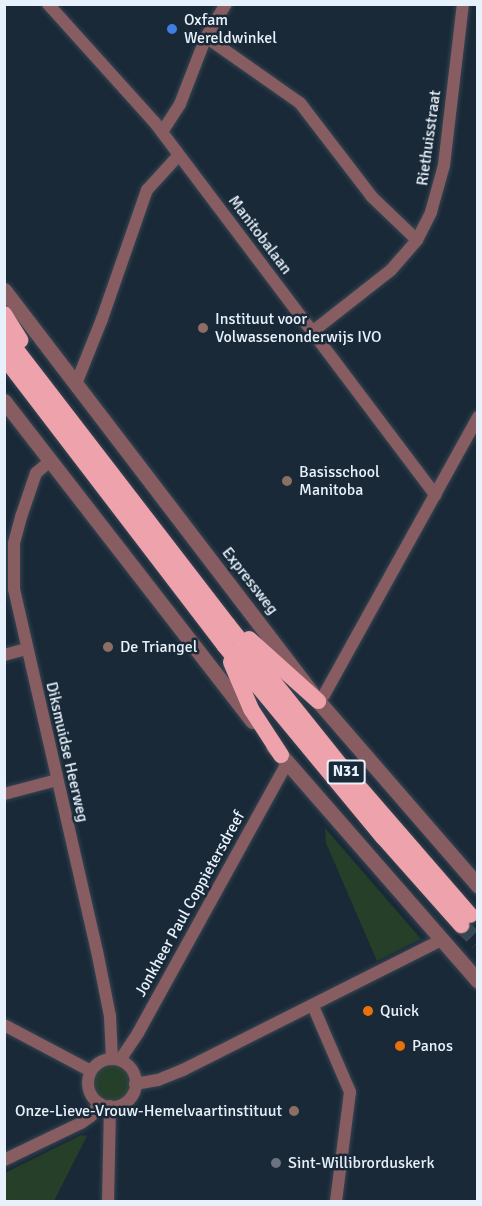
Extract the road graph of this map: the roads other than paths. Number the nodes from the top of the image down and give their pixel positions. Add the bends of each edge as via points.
1 (48, 4) edge
2 (226, 4) edge
3 (463, 4) edge
4 (206, 37) junction
5 (162, 132) junction
6 (179, 156) junction
7 (417, 240) junction
8 (4, 290) edge
9 (4, 314) edge
10 (312, 332) junction
11 (4, 334) edge
12 (12, 361) edge
13 (76, 384) junction
14 (4, 400) edge
15 (477, 417) edge
16 (50, 460) junction
17 (435, 495) junction
18 (228, 625) junction
19 (224, 645) junction
20 (26, 649) junction
21 (4, 655) edge
22 (318, 701) junction
23 (284, 759) junction
24 (57, 780) junction
25 (4, 794) edge
26 (477, 886) edge
27 (441, 940) junction
28 (477, 981) edge
29 (313, 1006) junction
30 (4, 1026) edge
31 (116, 1060) junction
32 (91, 1071) junction
33 (135, 1084) junction
34 (105, 1104) junction
35 (4, 1160) edge
36 (108, 1202) edge
37 (336, 1202) edge

1 - 5 street, Manitobalaan
2 - 4 street
3 - 7 street, Riethuisstraat via 440,187
4 - 5 street via 180,104
4 - 7 street via 300,103 372,197
5 - 6 street, Manitobalaan
6 - 10 street, Manitobalaan
6 - 13 street via 147,190
7 - 10 street, Riethuisstraat via 381,279
8 - 13 street, Expressweg
9 - 12 highway via 24,346
10 - 17 street, Manitobalaan
11 - 12 highway, N31
12 - 18 highway, N31
12 - 19 highway, N31
13 - 22 street, Expressweg
14 - 16 street
15 - 17 street
16 - 20 street, Diksmuidse Heerweg via 36,472 14,543 14,589
16 - 23 street
17 - 22 street
18 - 19 highway, N31 via 466,920 376,829
18 - 22 highway via 247,637
19 - 23 highway via 251,709
20 - 21 street
20 - 24 street, Diksmuidse Heerweg
22 - 26 street, Expressweg
23 - 27 street
23 - 31 street, Jonkheer Paul Coppietersdreef via 138,1033
24 - 25 street
24 - 31 street, Diksmuidse Heerweg via 110,1016
27 - 28 street
27 - 29 street
29 - 33 street via 168,1076
29 - 37 street via 350,1092
30 - 32 street
31 - 32 street via 101,1061
31 - 33 street, Diksmuidse Heerweg via 131,1069
32 - 34 street via 90,1092
33 - 34 street via 130,1098 118,1106
34 - 35 street via 81,1123
34 - 36 street

